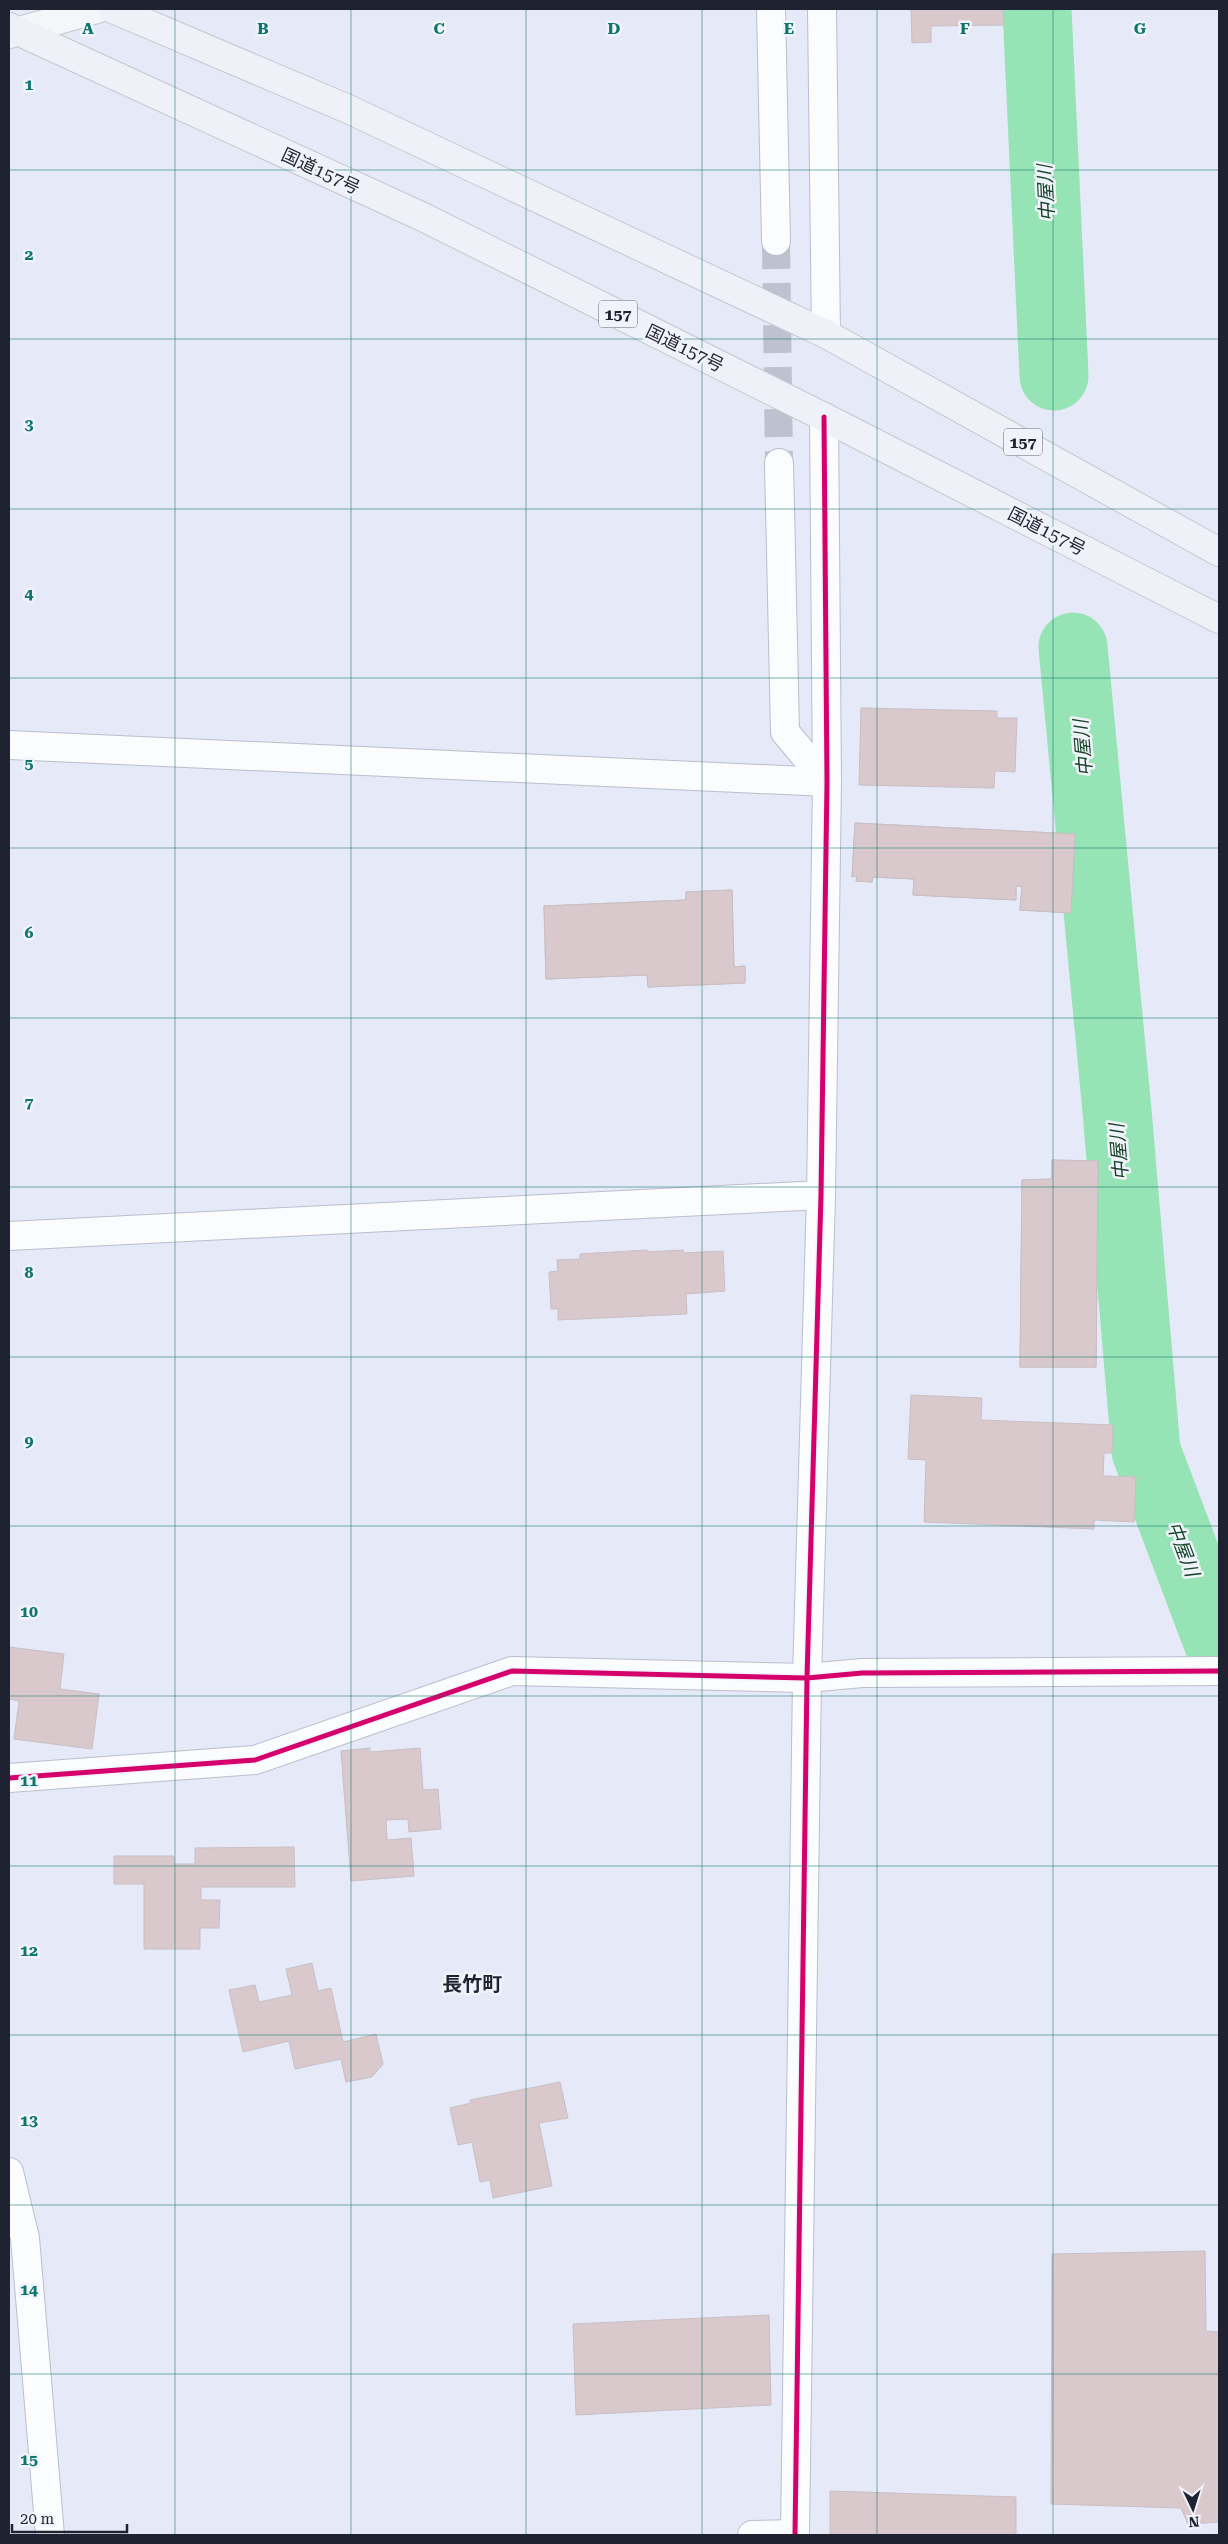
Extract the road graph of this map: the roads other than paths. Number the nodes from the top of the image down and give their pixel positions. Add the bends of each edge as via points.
1 (97, 9) edge
2 (113, 9) edge
3 (771, 9) edge
4 (822, 9) edge
5 (12, 31) edge
6 (776, 241) tunnel mouth
7 (826, 334) junction
8 (824, 417) junction
9 (780, 463) tunnel mouth
10 (1219, 552) edge
11 (1219, 619) edge
12 (9, 745) edge
13 (827, 782) junction
14 (821, 1195) junction
15 (9, 1236) edge
16 (1216, 1671) edge
17 (807, 1678) junction
18 (9, 1778) edge
19 (9, 2172) edge
20 (50, 2535) edge
21 (752, 2535) edge
22 (795, 2535) edge

1 - 5 main road
2 - 7 highway, 157 via 348,109
3 - 6 street
4 - 7 street
5 - 8 highway, 国道157号 / 157 via 423,217
7 - 10 highway, 157
8 - 11 highway, 国道157号 / 157
8 - 13 street
9 - 13 street via 785,732
12 - 13 street
13 - 14 street
14 - 15 street
14 - 17 street
16 - 17 street via 862,1673
17 - 18 street via 512,1670 255,1760
17 - 22 street
19 - 20 street via 25,2238
21 - 22 street

